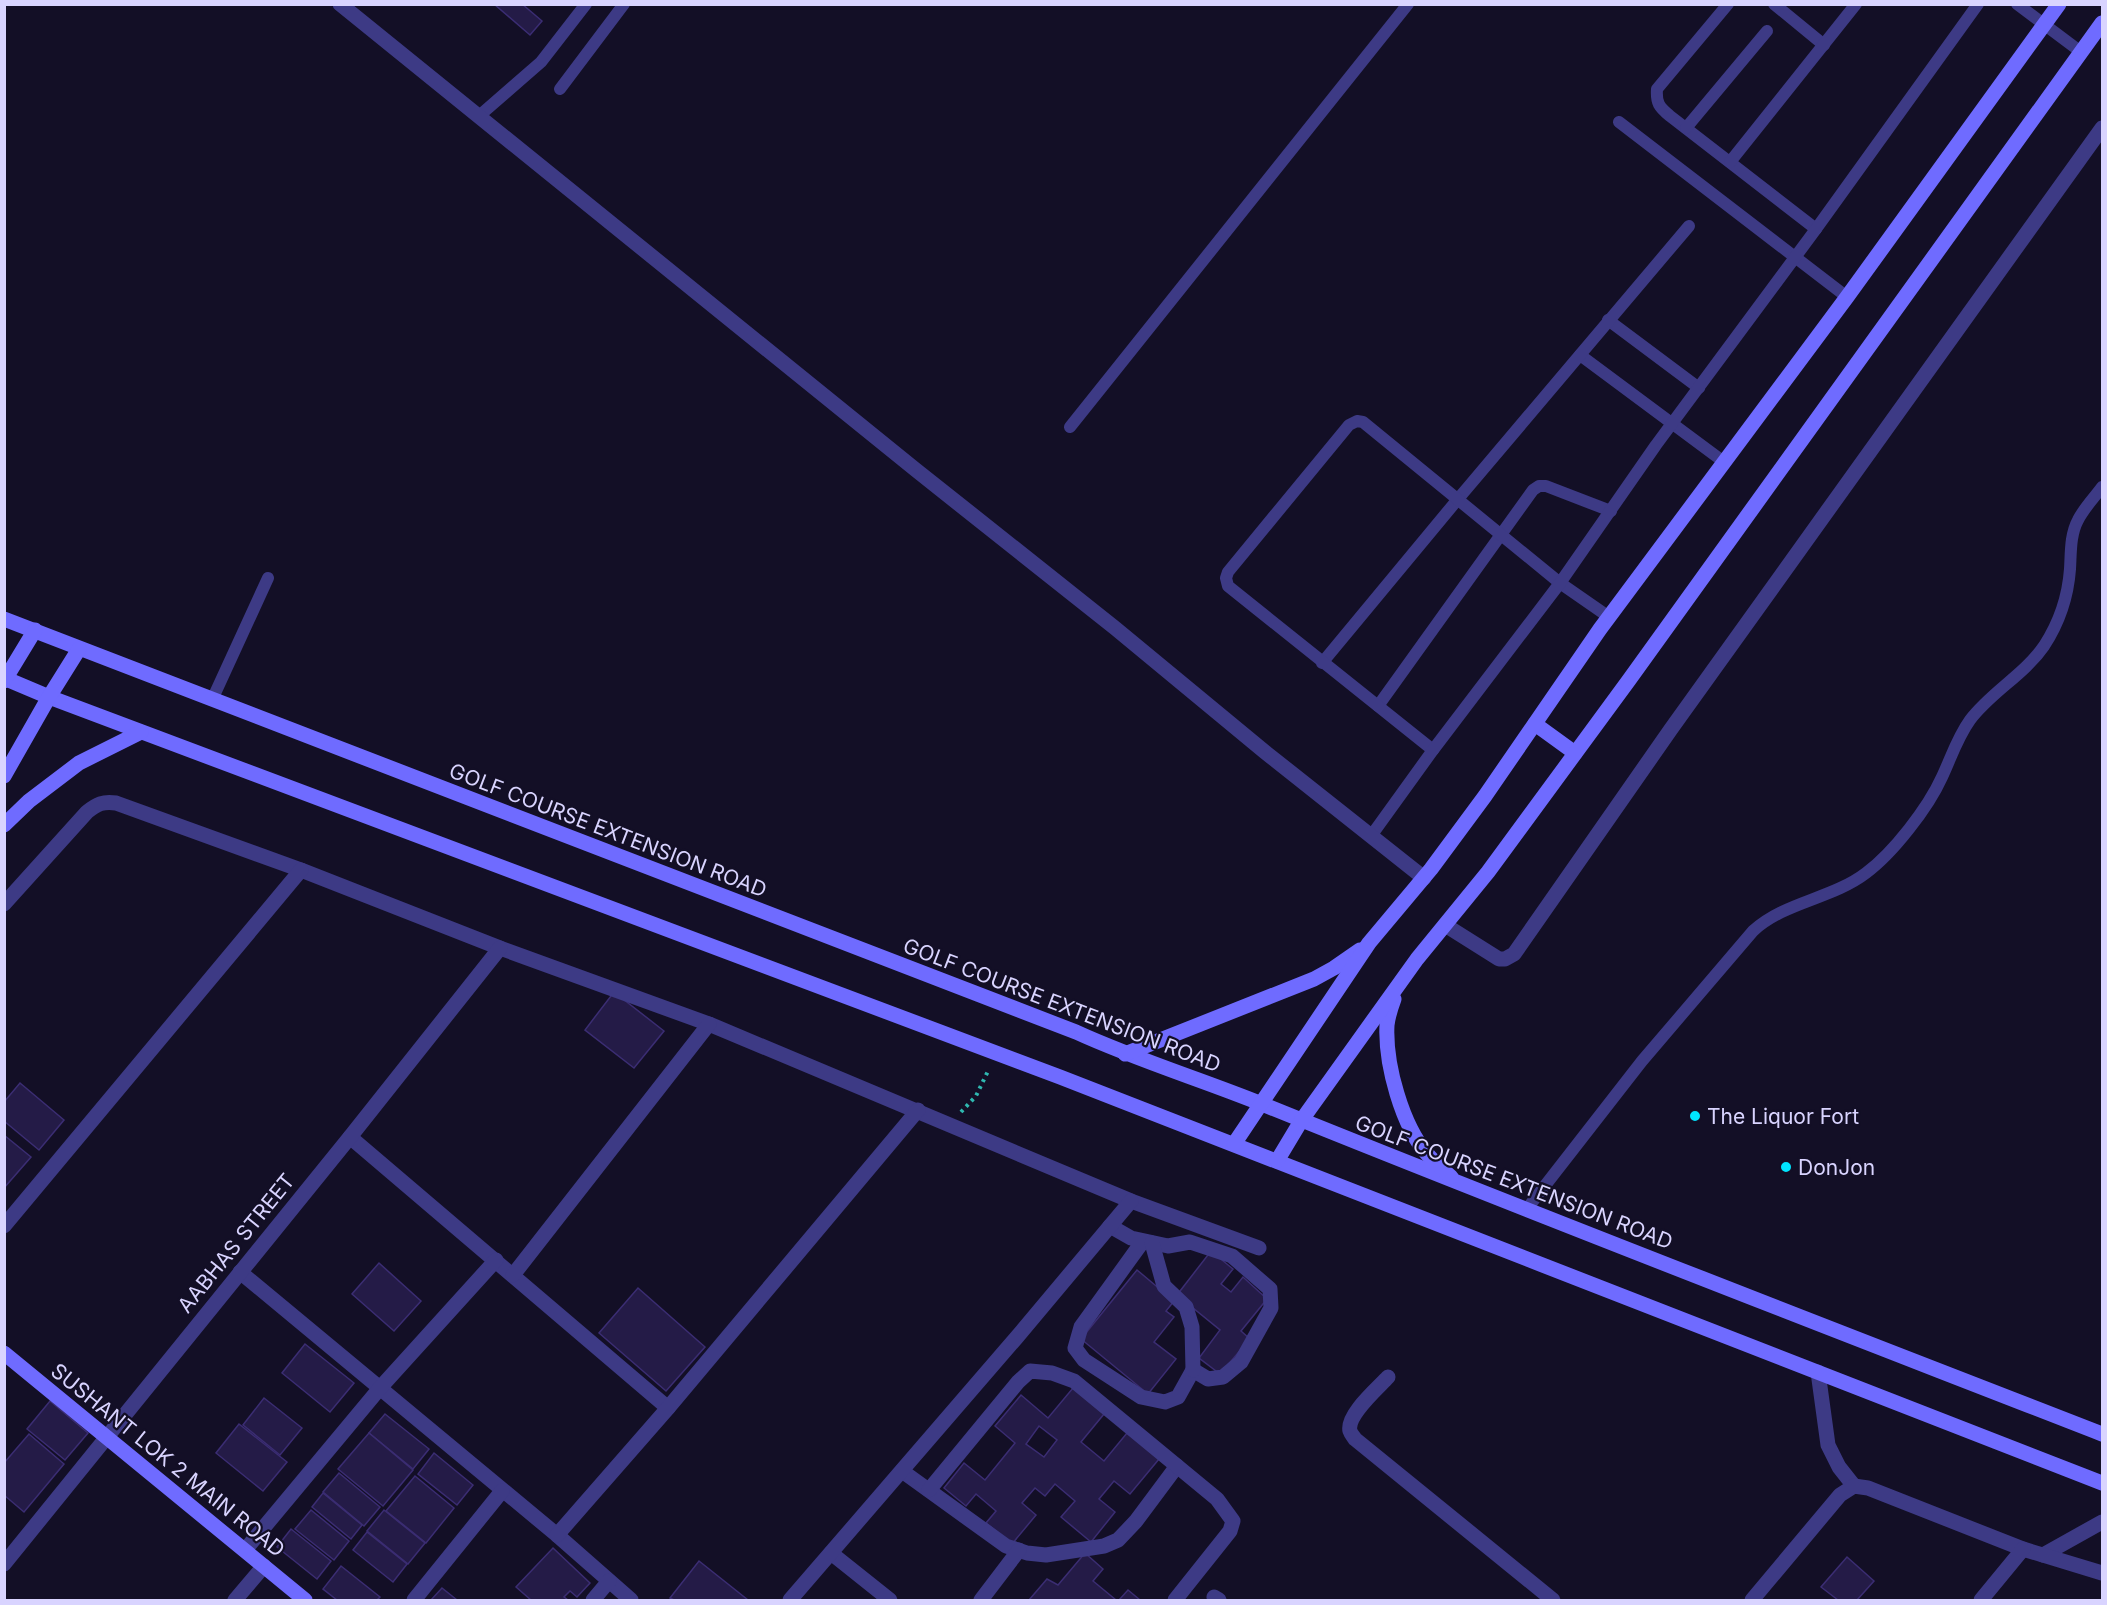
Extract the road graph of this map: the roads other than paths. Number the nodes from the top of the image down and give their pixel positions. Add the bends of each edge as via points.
1 (340, 4) edge
2 (586, 4) edge
3 (624, 4) edge
4 (1408, 4) edge
5 (1728, 4) edge
6 (1774, 4) edge
7 (1856, 4) edge
8 (1978, 4) edge
9 (2017, 4) edge
10 (2059, 4) edge
11 (2103, 23) edge
12 (2044, 25) junction
13 (1767, 31) dead end
14 (1824, 45) junction
15 (2081, 52) junction
16 (560, 89) dead end
17 (479, 116) junction
18 (1619, 123) dead end
19 (2103, 128) edge
20 (1686, 129) junction
21 (1730, 162) junction
22 (1689, 226) dead end
23 (1816, 230) junction
24 (1795, 257) junction
25 (1847, 297) junction
26 (1608, 320) junction
27 (1580, 355) junction
28 (1699, 388) junction
29 (1671, 424) junction
30 (1070, 428) dead end
31 (1724, 462) junction
32 (2103, 487) edge
33 (1458, 499) junction
34 (1611, 511) junction
35 (1501, 534) junction
36 (268, 578) dead end
37 (1560, 583) junction
38 (1609, 617) junction
39 (4, 619) edge
40 (35, 630) junction
41 (79, 649) junction
42 (1322, 663) junction
43 (5, 679) edge
44 (49, 697) junction
45 (212, 700) junction
46 (1378, 706) junction
47 (1535, 724) junction
48 (141, 732) junction
49 (1433, 750) junction
50 (1575, 753) junction
51 (4, 777) edge
52 (4, 825) edge
53 (1371, 836) junction
54 (301, 870) junction
55 (1424, 878) junction
56 (4, 904) edge
57 (1445, 925) junction
58 (1370, 943) junction
59 (500, 948) junction
60 (1397, 987) junction
61 (709, 1024) junction
62 (1125, 1054) junction
63 (1261, 1104) junction
64 (918, 1110) junction
65 (1301, 1121) junction
66 (350, 1137) junction
67 (1234, 1144) junction
68 (1277, 1161) junction
69 (1457, 1183) junction
70 (1131, 1201) junction
71 (1526, 1210) junction
72 (4, 1226) edge
73 (1110, 1226) junction
74 (1148, 1242) junction
75 (1259, 1248) dead end
76 (496, 1260) junction
77 (240, 1272) junction
78 (513, 1275) junction
79 (4, 1353) edge
80 (1193, 1370) junction
81 (1818, 1372) junction
82 (1388, 1377) dead end
83 (380, 1388) junction
84 (668, 1408) junction
85 (2103, 1434) edge
86 (106, 1436) junction
87 (1177, 1466) junction
88 (903, 1471) junction
89 (2103, 1483) edge
90 (1854, 1486) junction
91 (929, 1490) junction
92 (502, 1491) junction
93 (2103, 1522) edge
94 (557, 1535) junction
95 (2023, 1549) junction
96 (245, 1550) junction
97 (1019, 1550) junction
98 (831, 1553) junction
99 (2043, 1555) junction
100 (4, 1564) edge
101 (264, 1566) junction
102 (2103, 1573) edge
103 (609, 1581) junction
104 (235, 1600) edge
105 (305, 1600) edge
106 (414, 1600) edge
107 (593, 1600) edge
108 (631, 1600) edge
109 (790, 1600) edge
110 (890, 1600) edge
111 (981, 1600) edge
112 (1175, 1600) edge
113 (1553, 1600) edge
114 (1752, 1600) edge
115 (1981, 1600) edge

1 - 17 street
2 - 17 lane via 541,62
3 - 16 lane
4 - 30 lane
5 - 20 lane via 1657,89 1660,107
6 - 14 lane
7 - 14 lane
8 - 23 lane
9 - 12 lane
10 - 12 main road
11 - 15 main road
12 - 15 lane
12 - 25 main road
13 - 20 lane
14 - 21 lane
15 - 50 main road
17 - 53 street
18 - 24 lane
19 - 57 street via 1514,954 1499,958
20 - 21 lane
21 - 23 lane
22 - 26 lane
23 - 24 lane
24 - 25 lane
24 - 28 lane
25 - 31 main road
26 - 27 lane
26 - 28 lane
27 - 29 lane
27 - 33 lane
28 - 29 lane
29 - 31 lane
29 - 34 lane
31 - 38 main road
32 - 71 lane via 2077,520 2064,601 2055,628 2028,664 1972,718 1923,810 1865,874 1843,888 1775,915 1753,931 1642,1061
33 - 35 lane
33 - 42 lane
33 - 42 lane via 1363,422 1349,425 1226,578 1227,586
34 - 35 lane via 1539,486
34 - 37 lane
35 - 37 lane
35 - 46 lane
36 - 45 lane
37 - 38 lane
37 - 49 lane
38 - 47 main road
39 - 40 main road, GOLF COURSE EXTENSION ROAD
40 - 41 main road, GOLF COURSE EXTENSION ROAD
40 - 43 main road
41 - 44 main road
41 - 45 main road, GOLF COURSE EXTENSION ROAD
42 - 46 lane
43 - 44 main road
44 - 48 main road
44 - 51 main road
45 - 62 main road, GOLF COURSE EXTENSION ROAD
46 - 49 lane
47 - 50 main road
47 - 55 main road
48 - 52 main road via 79,763
48 - 67 main road
49 - 53 lane
50 - 57 main road
53 - 55 street
54 - 56 street via 105,802 87,812
54 - 59 street
54 - 72 street
55 - 58 main road
57 - 60 main road
58 - 62 main road via 1314,979
58 - 63 main road
59 - 61 street
59 - 66 street, AABHAS STREET
60 - 65 main road
60 - 69 main road via 1387,1023 1396,1092 1411,1130 1426,1154
61 - 64 street
61 - 78 street
62 - 63 main road, GOLF COURSE EXTENSION ROAD
63 - 65 main road, GOLF COURSE EXTENSION ROAD
63 - 67 main road
64 - 70 street
64 - 84 street
65 - 68 main road
65 - 69 main road, GOLF COURSE EXTENSION ROAD
66 - 76 street
66 - 77 street, AABHAS STREET
67 - 68 main road
68 - 81 main road
69 - 71 main road, GOLF COURSE EXTENSION ROAD
70 - 73 street
70 - 75 street
71 - 85 main road, GOLF COURSE EXTENSION ROAD
73 - 74 street
73 - 88 street
74 - 80 street via 1164,1286 1186,1307 1192,1327
74 - 80 street via 1168,1246 1190,1242 1232,1256 1270,1289 1271,1308 1241,1362 1222,1377 1208,1379
74 - 80 street via 1081,1326 1075,1347 1084,1360 1141,1397 1165,1402 1178,1397
76 - 78 street
76 - 83 street
77 - 83 street
77 - 86 street, AABHAS STREET
78 - 84 street
79 - 86 main road, SUSHANT LOK 2 MAIN ROAD
81 - 89 main road
81 - 90 street via 1827,1445
82 - 113 street via 1351,1420 1350,1431 1355,1439
83 - 92 street
83 - 96 street
84 - 94 street
86 - 96 main road, SUSHANT LOK 2 MAIN ROAD
86 - 100 street, AABHAS STREET
87 - 91 street via 1074,1381 1030,1371
87 - 97 street via 1118,1540 1056,1554
87 - 112 street via 1216,1499 1233,1521 1219,1547
88 - 91 street
88 - 98 street
90 - 95 street via 1868,1488
90 - 114 street via 1840,1495
91 - 97 street via 1006,1546
92 - 94 street
92 - 106 street
93 - 99 street
94 - 103 street
95 - 99 street
95 - 115 street
96 - 101 main road, SUSHANT LOK 2 MAIN ROAD
97 - 111 street
98 - 109 street
98 - 110 street
99 - 102 street
101 - 104 street
101 - 105 main road, SUSHANT LOK 2 MAIN ROAD
103 - 107 street
103 - 108 street

